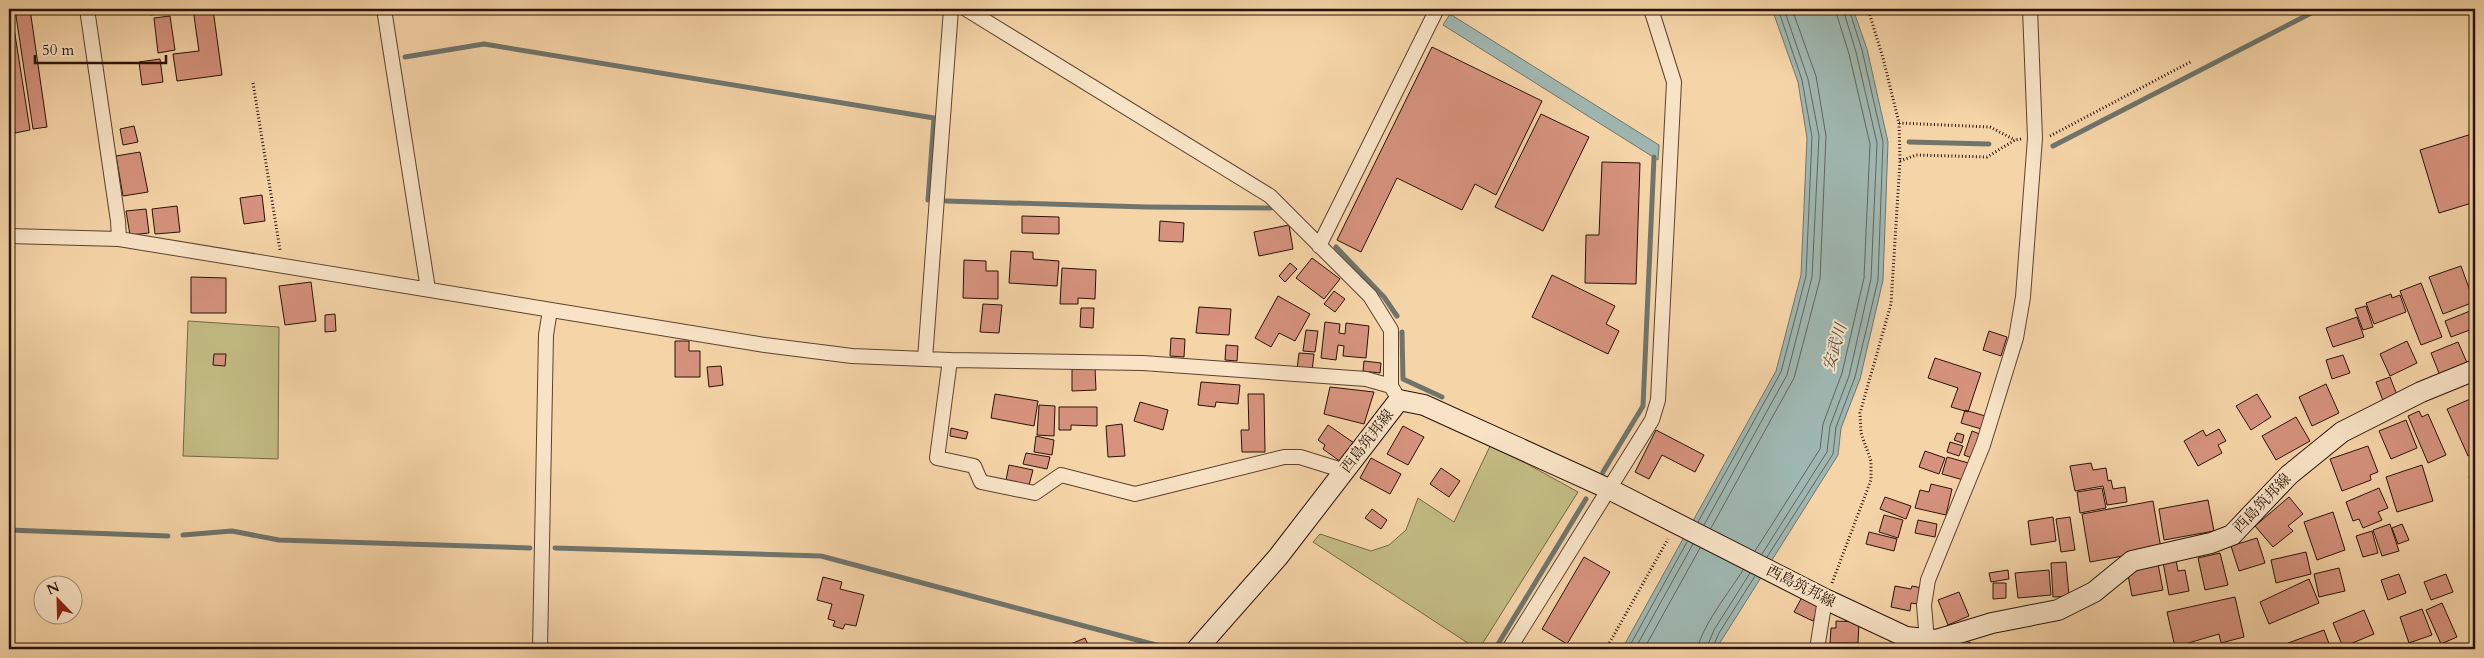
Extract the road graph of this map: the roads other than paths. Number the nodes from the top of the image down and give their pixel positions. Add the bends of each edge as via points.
1 (86, 9) edge
2 (384, 9) edge
3 (951, 9) edge
4 (966, 9) edge
5 (1437, 9) edge
6 (1651, 9) edge
7 (2030, 9) edge
8 (9, 236) edge
9 (118, 239) junction
10 (1319, 246) junction
11 (428, 288) junction
12 (550, 310) junction
13 (925, 359) junction
14 (950, 360) junction
15 (2475, 370) edge
16 (1395, 393) junction
17 (1345, 471) junction
18 (1609, 489) junction
19 (1825, 599) junction
20 (1929, 645) edge
21 (540, 649) edge
22 (1197, 649) edge
23 (1509, 649) edge
24 (1817, 649) edge

1 - 9 street
2 - 11 street
3 - 13 street
4 - 10 street via 1270,196
5 - 10 street
6 - 18 street via 1674,82 1658,400 1652,420
7 - 20 street via 2035,146 2022,305 2016,338 1983,444 1928,580 1924,605
8 - 9 street
9 - 11 street
10 - 16 street via 1370,296 1391,330
11 - 12 street
12 - 13 street via 852,356
12 - 21 street via 546,335
13 - 14 street
14 - 16 street via 1143,363 1366,379
14 - 17 street via 937,458 974,466 981,482 1035,493 1061,475 1135,494 1284,457 1300,457
15 - 20 main road, 西島筑邦線 via 2421,392 2342,432 2289,475 2232,535 2132,561 2094,592 2058,610 1992,623
16 - 17 main road, 西島筑邦線
16 - 18 main road, 西島筑邦線
17 - 22 main road, 西島筑邦線 via 1278,557
18 - 19 main road, 西島筑邦線
18 - 23 street
19 - 20 main road, 西島筑邦線
19 - 24 street

